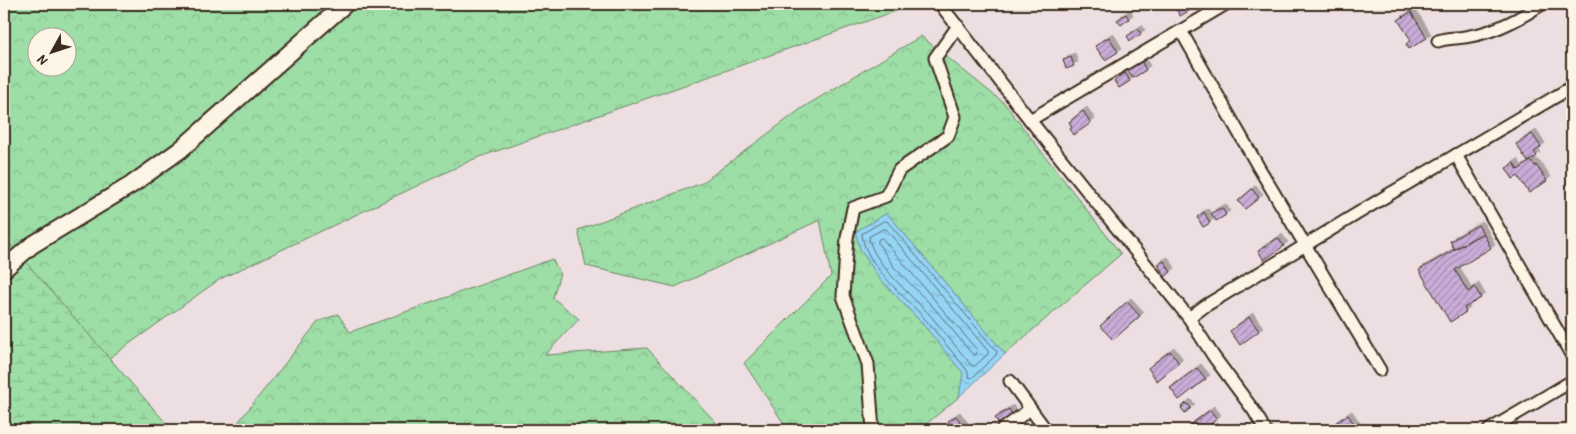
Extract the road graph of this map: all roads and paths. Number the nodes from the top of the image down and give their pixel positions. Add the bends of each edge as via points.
1 (344, 4) edge
2 (940, 4) edge
3 (1226, 4) edge
4 (1542, 4) edge
5 (958, 26) junction
6 (1181, 31) junction
7 (1438, 41) dead end
8 (1572, 87) edge
9 (1030, 120) junction
10 (1456, 155) junction
11 (1306, 246) junction
12 (4, 269) edge
13 (1189, 318) junction
14 (1572, 356) edge
15 (1380, 370) dead end
16 (1010, 381) dead end
17 (1572, 381) edge
18 (1030, 409) junction
19 (873, 430) edge
20 (1002, 430) edge
21 (1046, 430) edge
22 (1265, 430) edge
23 (1489, 430) edge

1 - 12 main road via 180,150 131,185 32,245
2 - 5 street
3 - 6 street
4 - 7 street via 1500,27
5 - 9 street
5 - 19 street via 935,58 955,117 948,136 899,170 886,196 853,208 847,238 843,296 868,364
6 - 9 street
6 - 11 street
8 - 10 street
9 - 13 street
10 - 11 street
10 - 14 street
11 - 13 street
11 - 15 street
13 - 22 street
16 - 18 street
17 - 23 street
18 - 20 street
18 - 21 street

